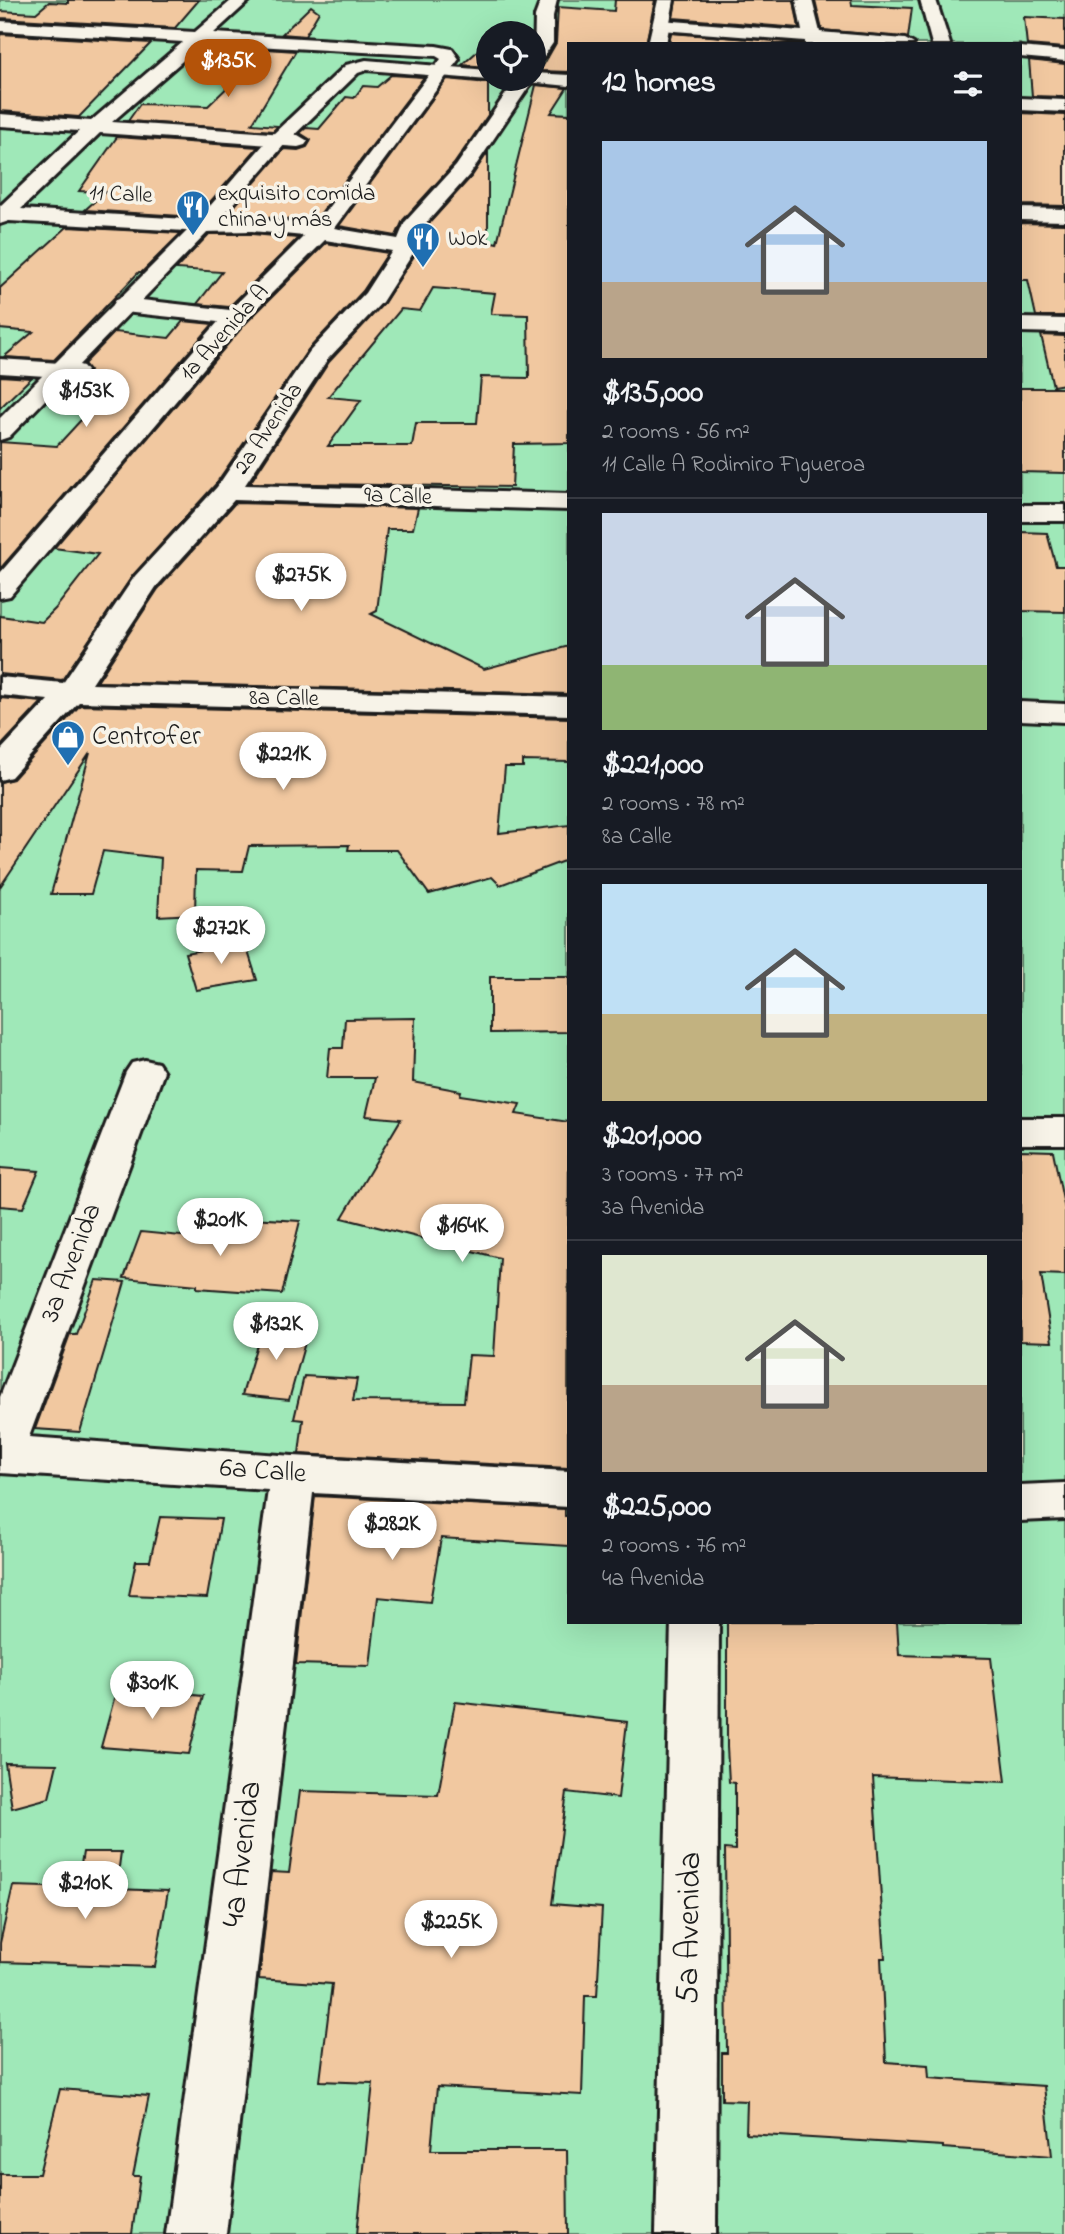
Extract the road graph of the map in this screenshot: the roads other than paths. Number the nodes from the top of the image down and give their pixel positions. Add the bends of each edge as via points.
1 (242, 0) edge
2 (550, 0) edge
3 (666, 0) edge
4 (678, 0) edge
5 (804, 0) edge
6 (928, 0) edge
7 (33, 9) dead end
8 (544, 21) edge
9 (8, 26) edge
10 (668, 32) edge
11 (202, 37) junction
12 (814, 40) edge
13 (0, 41) edge
14 (860, 42) edge
15 (940, 42) edge
16 (382, 47) junction
17 (1022, 52) edge
18 (1065, 56) edge
19 (366, 65) junction
20 (444, 71) junction
21 (476, 74) edge
22 (546, 79) edge
23 (567, 81) edge
24 (517, 91) edge
25 (1022, 104) edge
26 (1065, 106) edge
27 (0, 120) edge
28 (94, 128) junction
29 (288, 141) junction
30 (1022, 214) edge
31 (1, 215) edge
32 (1065, 215) edge
33 (213, 225) junction
34 (320, 233) junction
35 (406, 247) junction
36 (131, 306) junction
37 (235, 317) junction
38 (1022, 325) edge
39 (1065, 326) edge
40 (0, 366) edge
41 (67, 371) junction
42 (0, 432) edge
43 (0, 453) edge
44 (227, 492) junction
45 (567, 502) edge
46 (1022, 513) edge
47 (1065, 513) edge
48 (0, 590) edge
49 (0, 686) edge
50 (71, 693) junction
51 (567, 706) edge
52 (1022, 711) edge
53 (1065, 713) edge
54 (0, 770) edge
55 (145, 1072) dead end
56 (1022, 1131) edge
57 (1065, 1131) edge
58 (0, 1453) edge
59 (293, 1474) junction
60 (567, 1489) edge
61 (1065, 1501) edge
62 (1022, 1503) edge
63 (695, 1624) edge
64 (196, 2234) edge
65 (686, 2234) edge

1 - 11 street
2 - 8 street
3 - 10 street
4 - 10 street
5 - 12 street
6 - 15 street
7 - 9 street
9 - 11 street
9 - 13 street
10 - 12 street
11 - 16 street
11 - 28 street
12 - 14 street
16 - 19 street
16 - 20 street via 446,53 450,59
17 - 18 street
19 - 20 street
19 - 29 street via 368,72
20 - 21 street
20 - 34 street, 1a Avenida A
22 - 23 street
24 - 35 street, 2a Avenida via 463,170 412,226
25 - 26 street
27 - 28 street
28 - 29 street
28 - 31 street
29 - 33 street
30 - 32 street
31 - 33 street, 11 Calle
33 - 34 street, 11 Calle
33 - 36 street
34 - 35 street, 11 Calle
34 - 37 street, 1a Avenida A
35 - 44 street, 2a Avenida via 374,297 318,356
36 - 37 street
36 - 41 street
37 - 48 street, 1a Avenida A
38 - 39 street
40 - 41 street
41 - 42 street
41 - 43 street
44 - 45 street, 9a Calle
44 - 50 street, 2a Avenida via 145,582
46 - 47 street
49 - 50 street, 8a Calle
50 - 51 street, 8a Calle
50 - 54 street, 2a Avenida
52 - 53 street
55 - 58 street, 3a Avenida
56 - 57 street
58 - 59 street, 6a Calle
59 - 60 street, 6a Calle
59 - 64 street, 4a Avenida
61 - 62 street
63 - 65 street, 5a Avenida

